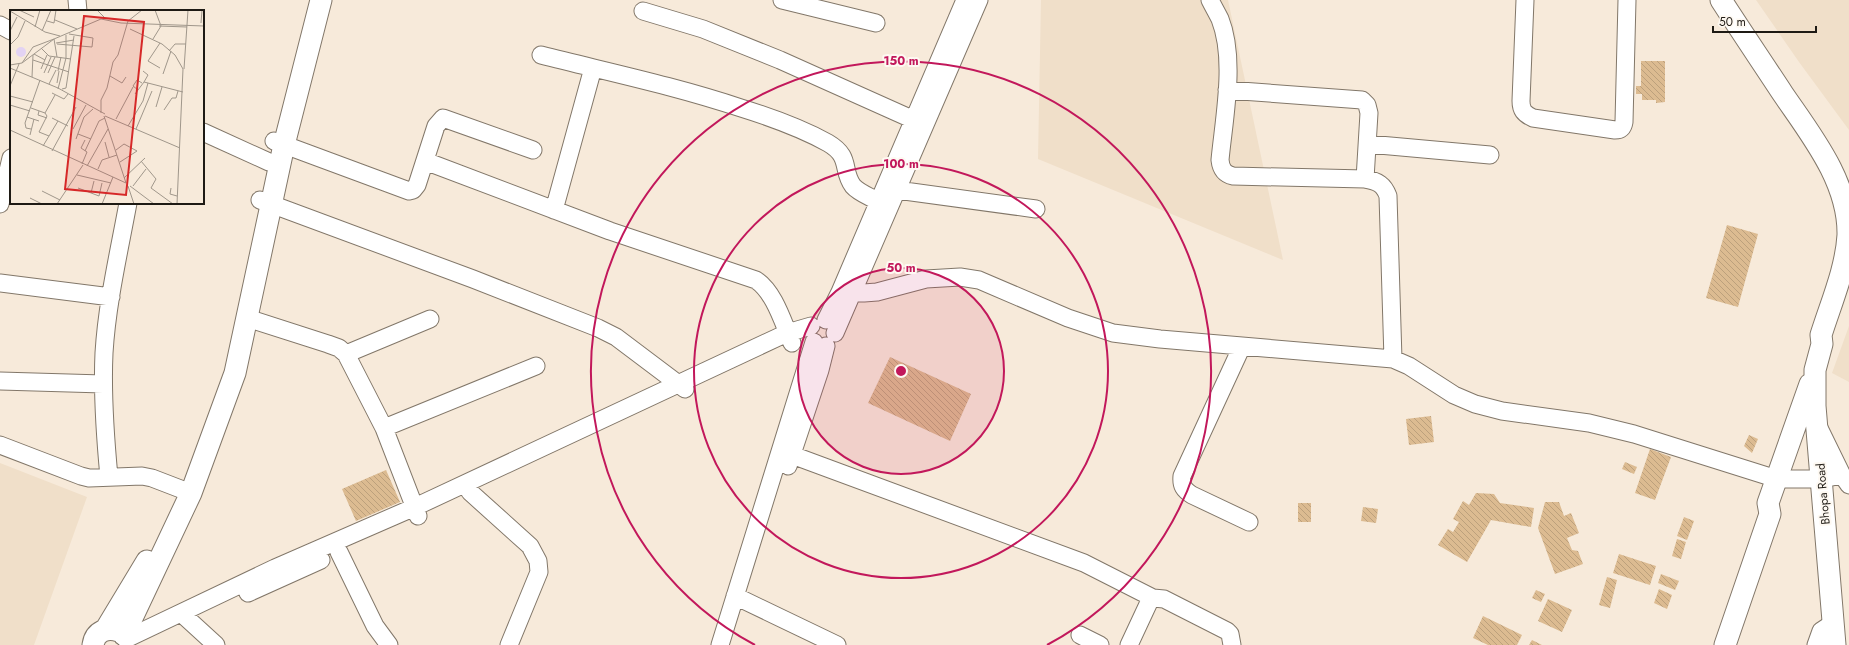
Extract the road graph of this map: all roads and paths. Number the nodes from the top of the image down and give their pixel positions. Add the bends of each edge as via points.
1 (77, 0) edge
2 (309, 0) edge
3 (321, 0) edge
4 (782, 0) edge
5 (965, 0) edge
6 (978, 0) edge
7 (1210, 0) edge
8 (1525, 0) edge
9 (1627, 0) edge
10 (1720, 0) edge
11 (1732, 0) edge
12 (78, 10) edge
13 (643, 11) dead end
14 (876, 22) dead end
15 (0, 25) edge
16 (10, 30) edge
17 (541, 55) dead end
18 (593, 68) junction
19 (1227, 90) junction
20 (914, 120) junction
21 (204, 132) edge
22 (279, 143) junction
23 (1368, 144) junction
24 (533, 150) dead end
25 (1490, 155) dead end
26 (425, 161) junction
27 (10, 162) edge
28 (269, 162) junction
29 (1365, 179) junction
30 (1846, 188) edge
31 (897, 190) junction
32 (266, 202) junction
33 (879, 202) junction
34 (0, 204) edge
35 (128, 204) edge
36 (1036, 209) dead end
37 (554, 210) junction
38 (1848, 243) edge
39 (1849, 277) edge
40 (0, 283) edge
41 (846, 292) junction
42 (111, 297) junction
43 (247, 318) junction
44 (430, 319) dead end
45 (820, 334) junction
46 (790, 338) junction
47 (1822, 344) junction
48 (1242, 346) junction
49 (346, 354) junction
50 (1393, 359) junction
51 (536, 366) dead end
52 (1815, 370) junction
53 (0, 381) edge
54 (104, 384) junction
55 (682, 387) junction
56 (384, 428) junction
57 (0, 445) edge
58 (792, 455) junction
59 (109, 477) junction
60 (1777, 479) junction
61 (1838, 480) edge
62 (185, 491) junction
63 (470, 492) junction
64 (1768, 503) junction
65 (416, 511) junction
66 (1249, 522) dead end
67 (339, 552) junction
68 (739, 598) junction
69 (1153, 598) junction
70 (185, 617) junction
71 (1833, 623) junction
72 (1080, 635) dead end
73 (112, 641) edge
74 (216, 645) edge
75 (389, 645) edge
76 (509, 645) edge
77 (720, 645) edge
78 (730, 645) edge
79 (837, 645) edge
80 (1100, 645) edge
81 (1129, 645) edge
82 (1232, 645) edge
83 (1713, 645) edge
84 (1725, 645) edge
85 (1816, 645) edge
86 (1835, 645) edge

1 - 12 street
2 - 22 main road
3 - 22 main road
4 - 14 street
5 - 20 street
6 - 31 street
7 - 19 street via 1220,20 1226,45
8 - 9 street via 1521,108 1526,115 1620,130 1624,122
10 - 30 main road
11 - 30 main road via 1830,147
13 - 20 street via 703,29 780,60
15 - 16 street
17 - 18 street
18 - 33 street via 710,98 775,119 828,143 843,155 849,180 854,188
18 - 37 street
19 - 23 street via 1362,100 1367,105 1369,113
19 - 29 street via 1220,160 1227,175
20 - 33 street
21 - 28 street
22 - 26 street via 409,191 417,185
22 - 28 main road
22 - 32 main road
23 - 25 street
23 - 29 street
24 - 26 street via 443,118 436,126
26 - 37 street
27 - 34 street
28 - 32 main road
29 - 50 street via 1380,183 1388,196
30 - 38 main road
31 - 36 street
31 - 41 street
32 - 43 main road
32 - 55 street via 598,328 616,337
32 - 62 main road via 224,370
33 - 41 street
35 - 42 street
37 - 46 street via 756,280 769,293
38 - 47 main road via 1821,335
39 - 47 main road via 1828,336
40 - 42 street
41 - 45 street
41 - 48 street via 877,292 926,279 960,277 979,280 1068,318 1113,333
42 - 54 street via 105,346
43 - 49 street via 339,348
43 - 62 main road via 235,373
44 - 49 street
45 - 46 street
45 - 58 street via 820,370
45 - 68 street
46 - 55 street
47 - 52 main road, Bhopa Road
48 - 50 street
48 - 66 street via 1182,476 1182,484 1192,495
49 - 56 street
50 - 60 street via 1410,366 1454,395 1475,404 1634,434
51 - 56 street
52 - 60 main road
52 - 61 main road, Bhopa Road via 1817,422
53 - 54 street
54 - 59 street via 103,404
55 - 63 street
55 - 65 street
56 - 65 street
57 - 59 street via 81,476
58 - 68 street
58 - 69 street via 1084,563
59 - 62 street via 142,476
60 - 61 street
60 - 64 main road
61 - 71 main road, Bhopa Road
62 - 73 main road via 152,551
63 - 65 street
63 - 76 street via 530,546 538,561 539,572
64 - 83 main road via 1761,508
64 - 84 main road via 1770,514
65 - 67 street
65 - 70 street via 275,568
67 - 70 street
67 - 75 street via 376,626
68 - 77 street
68 - 78 street
68 - 79 street
69 - 81 street
69 - 82 street via 1164,599 1227,632 1230,634
70 - 73 street
70 - 74 street
71 - 85 street via 1820,631
71 - 86 main road, Bhopa Road
72 - 80 street

